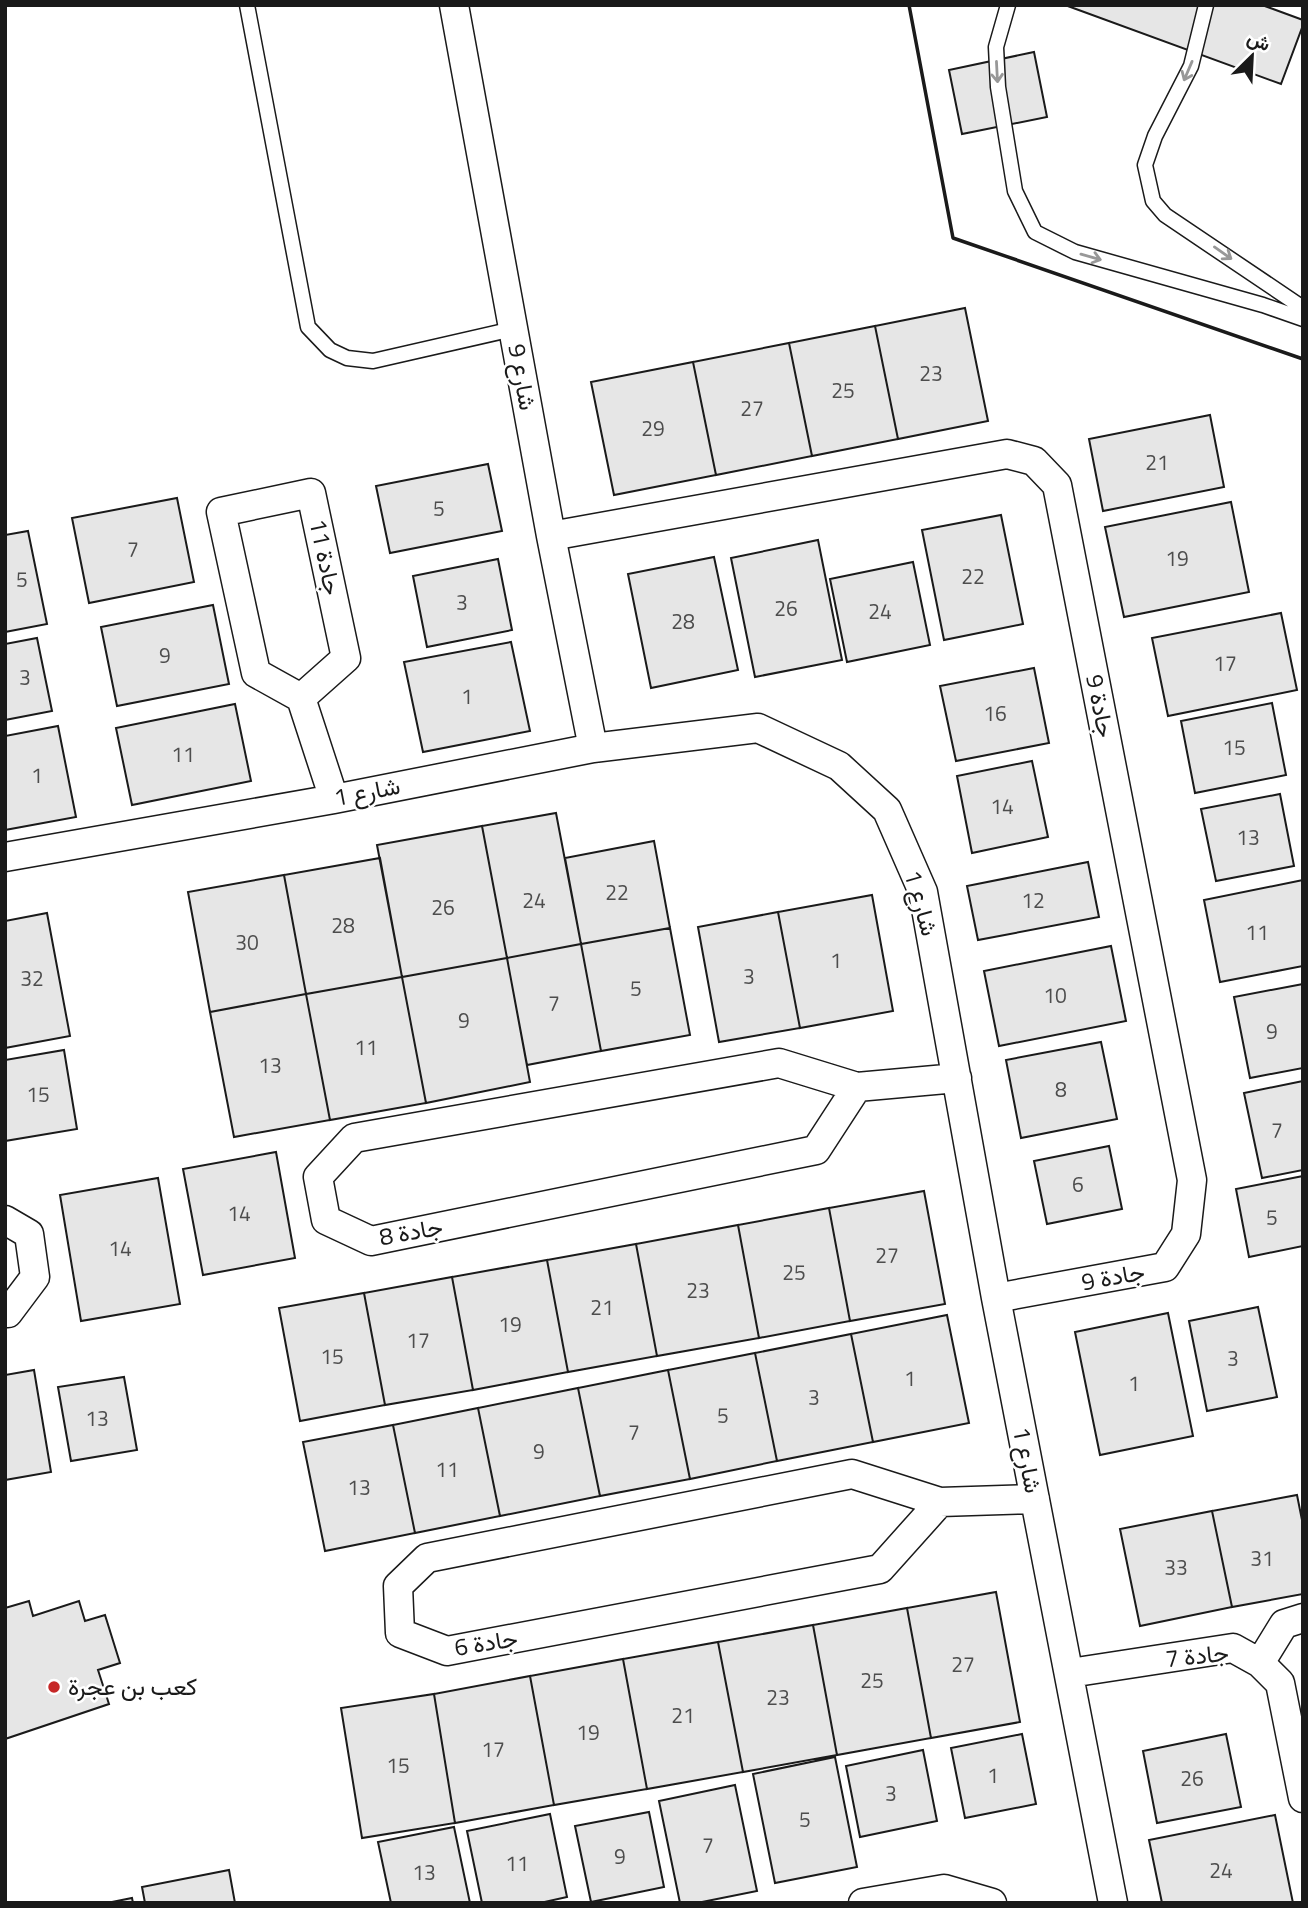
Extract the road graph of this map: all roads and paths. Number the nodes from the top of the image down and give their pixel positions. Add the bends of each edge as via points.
1 (247, 5) edge
2 (454, 5) edge
3 (1007, 5) edge
4 (1206, 5) edge
5 (1303, 308) edge
6 (1303, 319) edge
7 (513, 329) junction
8 (551, 536) junction
9 (301, 698) junction
10 (593, 748) junction
11 (334, 799) junction
12 (5, 858) edge
13 (957, 1078) junction
14 (857, 1087) junction
15 (5, 1220) edge
16 (996, 1298) junction
17 (5, 1313) edge
18 (1035, 1500) junction
19 (940, 1502) junction
20 (1303, 1618) edge
21 (1260, 1663) junction
22 (1070, 1673) junction
23 (1303, 1798) edge
24 (1104, 1902) edge
25 (863, 1903) edge
26 (992, 1903) edge

1 - 7 lane via 308,327 330,350 347,358 373,361
2 - 7 street, شارع 9
3 -> 6 lane via 996,47 998,87 1015,191 1035,232 1075,252
4 -> 5 lane via 1191,66 1145,165 1153,201 1165,215
7 - 8 street, شارع 9
8 - 10 street, شارع 9
8 - 16 street, جادة 9 via 1007,454 1034,461 1057,485 1192,1180 1186,1234 1165,1268
9 - 9 street, جادة 11 via 256,673 221,512 311,493 346,657
9 - 11 street
10 - 11 street, شارع 1
10 - 13 street, شارع 1 via 758,728 839,766 887,810 923,892
11 - 12 street, شارع 1
13 - 14 street, جادة 8
13 - 16 street, شارع 1
14 - 14 street, جادة 8 via 779,1063 354,1138 318,1177 326,1220 371,1241 816,1150
15 - 17 street via 29,1234 35,1277
16 - 18 street, شارع 1
18 - 19 street, جادة 6
18 - 22 street, شارع 1
19 - 19 street, جادة 6 via 852,1474 427,1558 398,1586 400,1633 447,1651 880,1569
20 - 21 street via 1284,1624
21 - 22 street, جادة 7 via 1233,1648
21 - 23 street, جادة 7 via 1280,1683
22 - 24 street, شارع 1
25 - 26 street via 944,1889

